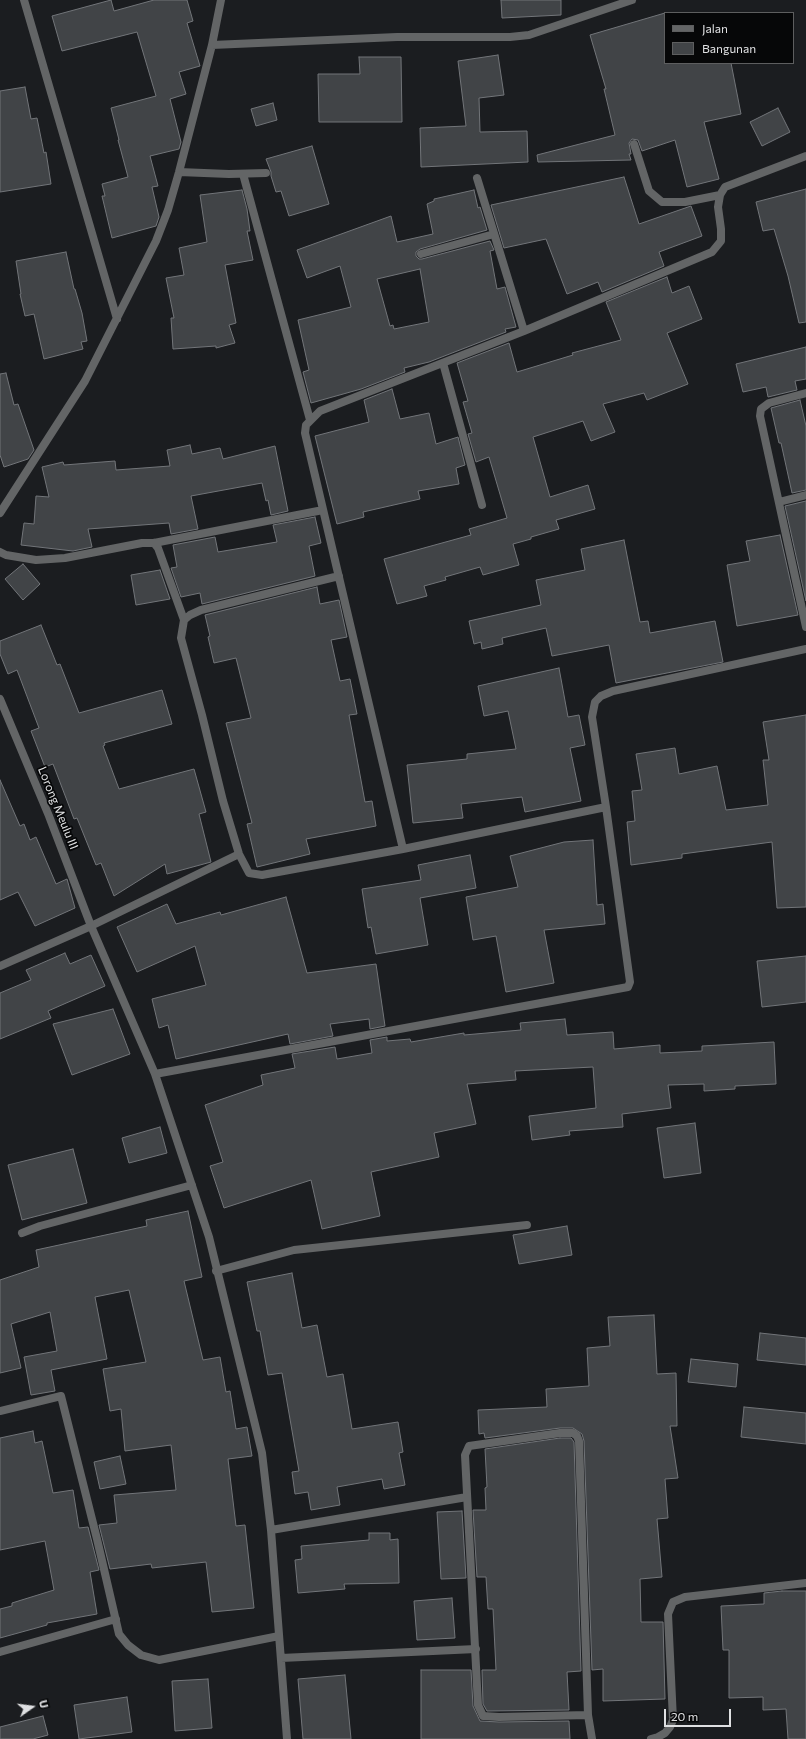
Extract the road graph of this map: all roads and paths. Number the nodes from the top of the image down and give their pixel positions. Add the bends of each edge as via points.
1 (24, 0) edge
2 (221, 0) edge
3 (632, 0) edge
4 (212, 45) junction
5 (634, 144) dead end
6 (806, 156) edge
7 (179, 172) junction
8 (266, 173) dead end
9 (243, 174) junction
10 (477, 178) dead end
11 (720, 195) junction
12 (494, 234) junction
13 (421, 254) dead end
14 (117, 318) junction
15 (524, 331) junction
16 (443, 363) junction
17 (806, 393) edge
18 (310, 420) junction
19 (806, 495) edge
20 (779, 502) junction
21 (482, 505) dead end
22 (323, 510) junction
23 (0, 513) edge
24 (154, 544) junction
25 (0, 552) edge
26 (339, 576) junction
27 (184, 620) junction
28 (806, 627) edge
29 (806, 649) edge
30 (0, 699) edge
31 (606, 807) junction
32 (403, 849) junction
33 (239, 854) junction
34 (91, 926) junction
35 (0, 966) edge
36 (155, 1074) junction
37 (192, 1185) junction
38 (527, 1225) dead end
39 (22, 1233) dead end
40 (216, 1271) junction
41 (0, 1411) edge
42 (467, 1497) junction
43 (271, 1530) junction
44 (806, 1583) edge
45 (116, 1619) junction
46 (279, 1636) junction
47 (476, 1649) junction
48 (0, 1652) edge
49 (280, 1658) junction
50 (588, 1715) junction
51 (287, 1739) edge
52 (592, 1739) edge
53 (651, 1739) edge

1 - 14 street
2 - 4 street
3 - 4 street via 522,36 397,37
4 - 7 street
5 - 11 street via 649,191 662,202 685,202
6 - 11 street via 725,187
7 - 9 street
7 - 14 street via 156,242
8 - 9 street
9 - 18 street
10 - 12 street
11 - 15 street via 718,207 721,241 712,252
12 - 13 street
12 - 15 street
14 - 23 street via 85,381
15 - 16 street
16 - 18 street via 320,411
16 - 21 street
17 - 20 street via 769,403 761,409 760,416
18 - 22 street via 305,433
19 - 20 street
20 - 28 street
22 - 24 street
22 - 26 street
24 - 25 street via 142,543 65,558 36,560
24 - 27 street via 158,548
26 - 27 street via 200,610
26 - 32 street
27 - 33 street via 181,638
29 - 31 street via 613,691 601,696 595,702 592,717
30 - 34 street, Lorong Meulu III
31 - 32 street
31 - 36 street via 630,982 628,987
32 - 33 street via 262,875 249,873
33 - 34 street
34 - 35 street
34 - 36 street, Lorong Meulu III
36 - 37 street, Lorong Meulu III
37 - 39 street
37 - 40 street, Lorong Meulu III via 209,1237
38 - 40 street via 294,1250
40 - 43 street, Lorong Meulu III via 262,1453
41 - 45 street via 61,1396
42 - 43 street
42 - 47 street
42 - 50 street via 465,1455 469,1446 560,1433 573,1433 577,1436
43 - 46 street, Lorong Meulu III
44 - 53 street via 685,1597 673,1602 668,1614 673,1720 665,1733
45 - 46 street via 119,1634 128,1645 141,1655 159,1660
45 - 48 street
46 - 49 street, Lorong Meulu III
47 - 49 street
47 - 50 street via 478,1705 483,1716
49 - 51 street, Lorong Meulu III
50 - 52 street

